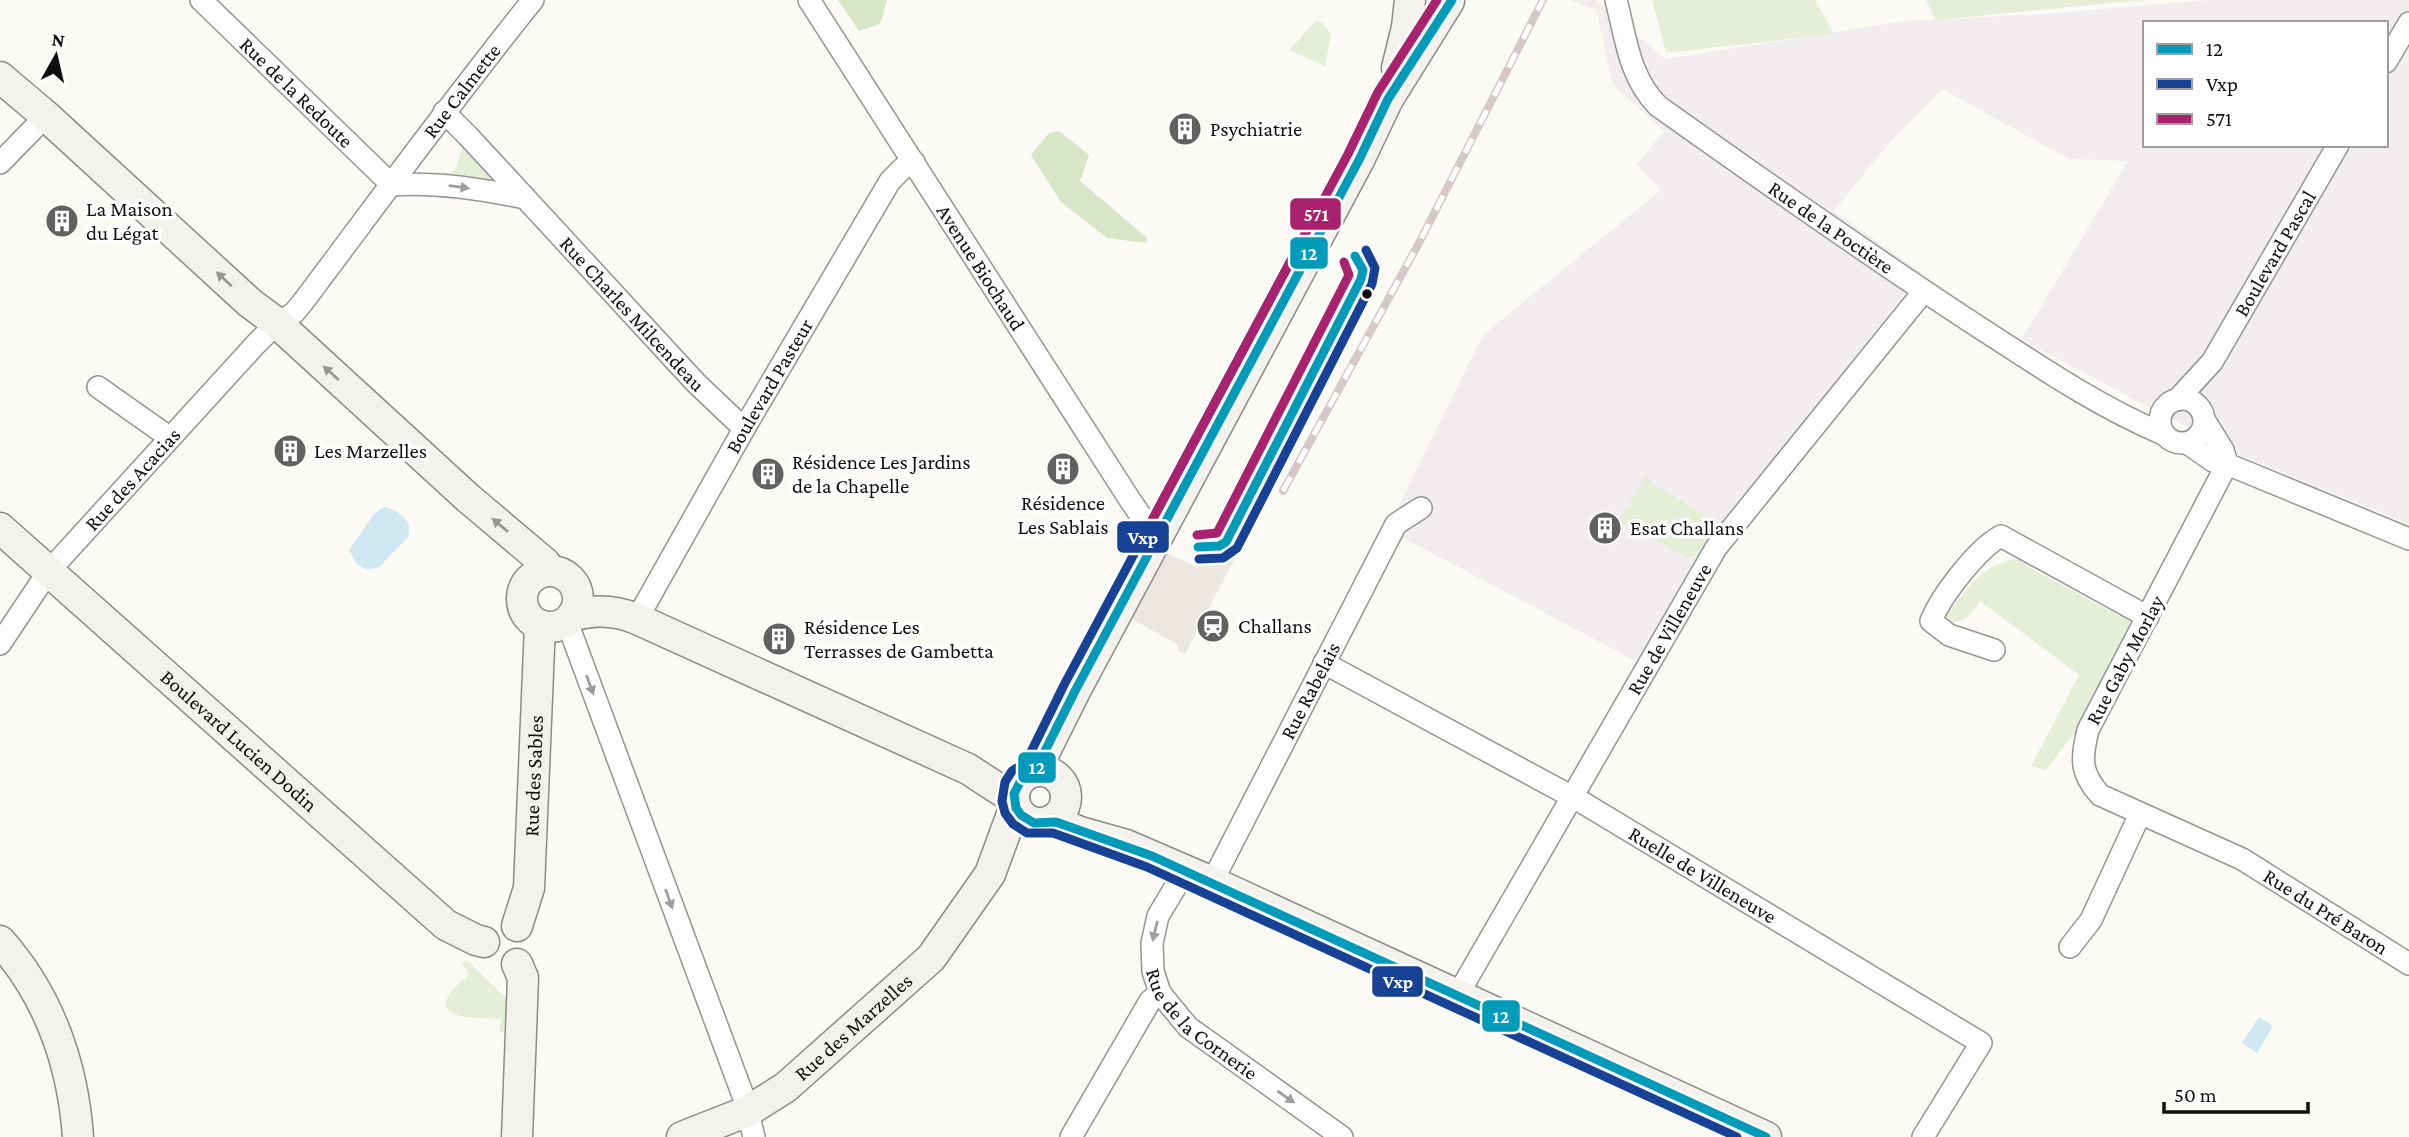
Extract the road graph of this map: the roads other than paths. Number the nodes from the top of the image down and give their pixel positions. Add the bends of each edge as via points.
1 (201, 0) edge
2 (533, 0) edge
3 (808, 0) edge
4 (1410, 0) edge
5 (1442, 0) edge
6 (1616, 0) edge
7 (2409, 23) edge
8 (2388, 59) edge
9 (0, 77) edge
10 (1388, 99) junction
11 (443, 112) junction
12 (46, 116) junction
13 (2337, 147) edge
14 (914, 162) junction
15 (0, 163) edge
16 (392, 185) junction
17 (525, 198) junction
18 (1924, 291) junction
19 (277, 323) junction
20 (2212, 362) junction
21 (98, 387) dead end
22 (2171, 403) junction
23 (2105, 407) junction
24 (2204, 417) junction
25 (745, 427) junction
26 (2163, 434) junction
27 (169, 437) junction
28 (2187, 443) junction
29 (2227, 464) junction
30 (1421, 508) dead end
31 (0, 528) edge
32 (1161, 530) junction
33 (2409, 539) edge
34 (48, 572) junction
35 (548, 572) junction
36 (563, 614) junction
37 (628, 615) junction
38 (2148, 617) junction
39 (0, 644) edge
40 (1994, 650) dead end
41 (1324, 663) junction
42 (1075, 691) junction
43 (968, 769) junction
44 (1032, 772) junction
45 (1573, 797) junction
46 (1014, 803) junction
47 (1056, 806) junction
48 (2140, 814) junction
49 (2242, 859) joint
50 (1185, 870) junction
51 (990, 874) junction
52 (1212, 882) junction
53 (517, 926) junction
54 (0, 942) edge
55 (484, 942) junction
56 (2070, 947) dead end
57 (516, 964) junction
58 (2409, 964) edge
59 (1160, 993) junction
60 (1457, 996) junction
61 (751, 1124) edge
62 (78, 1137) edge
63 (517, 1137) edge
64 (682, 1137) edge
65 (1070, 1137) edge
66 (1342, 1137) edge
67 (1766, 1137) edge
68 (1923, 1137) edge

1 - 16 street, Rue de la Redoute
2 - 11 street, Rue Calmette
3 - 14 street, Avenue Biochaud
4 - 10 main road via 1403,49
5 - 10 main road
6 - 18 street, Rue de la Poctière via 1636,77 1658,106
7 - 8 street
9 - 12 main road
10 - 32 main road
11 - 16 street, Rue Calmette
11 - 17 street, Rue Charles Milcendeau
12 - 15 street
19 -> 12 main road
13 - 20 street, Boulevard Pascal
14 - 25 street, Boulevard Pasteur via 890,181
14 - 32 street, Avenue Biochaud via 1130,500 1141,516
16 -> 17 street via 438,184
16 - 19 street via 294,313
17 - 25 street, Rue Charles Milcendeau via 696,383
18 - 23 street, Rue de la Poctière
18 - 45 street, Rue de Villeneuve via 1716,548
19 - 27 street, Rue des Acacias
35 -> 19 main road via 545,563
20 - 22 street, Boulevard Pascal
20 - 24 street, Boulevard Pascal
21 - 27 street
22 - 23 street
22 - 24 street via 2190,400
22 - 26 street via 2160,416
23 - 26 street, Rue de la Poctière
24 - 28 street via 2202,433
24 - 29 street
25 - 37 street, Boulevard Pasteur
26 - 28 street, Rue de la Poctière via 2174,442
27 - 34 street, Rue des Acacias
28 - 29 street, Rue de la Poctière via 2213,461
29 - 33 street, Rue de la Poctière
29 - 38 street, Rue Gaby Morlay
30 - 41 street, Rue Rabelais via 1395,524
31 - 34 main road, Boulevard Lucien Dodin
32 - 42 main road
34 - 39 street, Rue des Acacias
34 - 55 main road, Boulevard Lucien Dodin via 446,925
35 - 36 main road via 572,582
35 - 36 main road via 531,579 522,595 526,613
36 - 37 main road via 610,602
36 - 53 main road, Rue des Sables via 529,888
36 -> 61 street
37 - 43 main road
38 - 40 street via 2001,536 1989,543 1939,602 1931,621 1949,635
38 - 48 street, Rue Gaby Morlay via 2088,730 2082,751 2084,771 2095,790
41 - 45 street, Ruelle de Villeneuve
41 - 52 street, Rue Rabelais
42 - 44 main road
42 - 47 main road
43 - 44 main road
43 - 46 main road
44 - 46 main road via 1017,784
44 - 47 main road via 1051,773
45 - 60 street, Rue de Villeneuve
45 - 68 street, Ruelle de Villeneuve via 1981,1043
46 - 47 main road via 1025,819
46 - 51 main road, Rue des Marzelles
47 - 50 main road via 1080,832 1121,843
47 - 51 main road, Rue des Marzelles via 1027,843
48 - 49 street, Rue Gaby Morlay
48 - 56 street via 2091,920
49 - 58 street, Rue du Pré Baron
50 - 52 main road
50 -> 59 street, Rue de la Cornerie via 1158,916 1152,943
51 - 61 main road, Rue des Marzelles via 931,958
52 - 60 main road
53 - 55 main road via 496,925
53 - 57 main road via 528,942 526,955
54 - 62 main road via 26,975 55,1028
55 - 57 main road via 487,955 497,964
57 - 63 main road via 523,978
59 - 65 street via 1150,1001
59 -> 66 street, Rue de la Cornerie via 1188,1027
60 - 67 main road
61 - 64 main road, Rue des Marzelles

